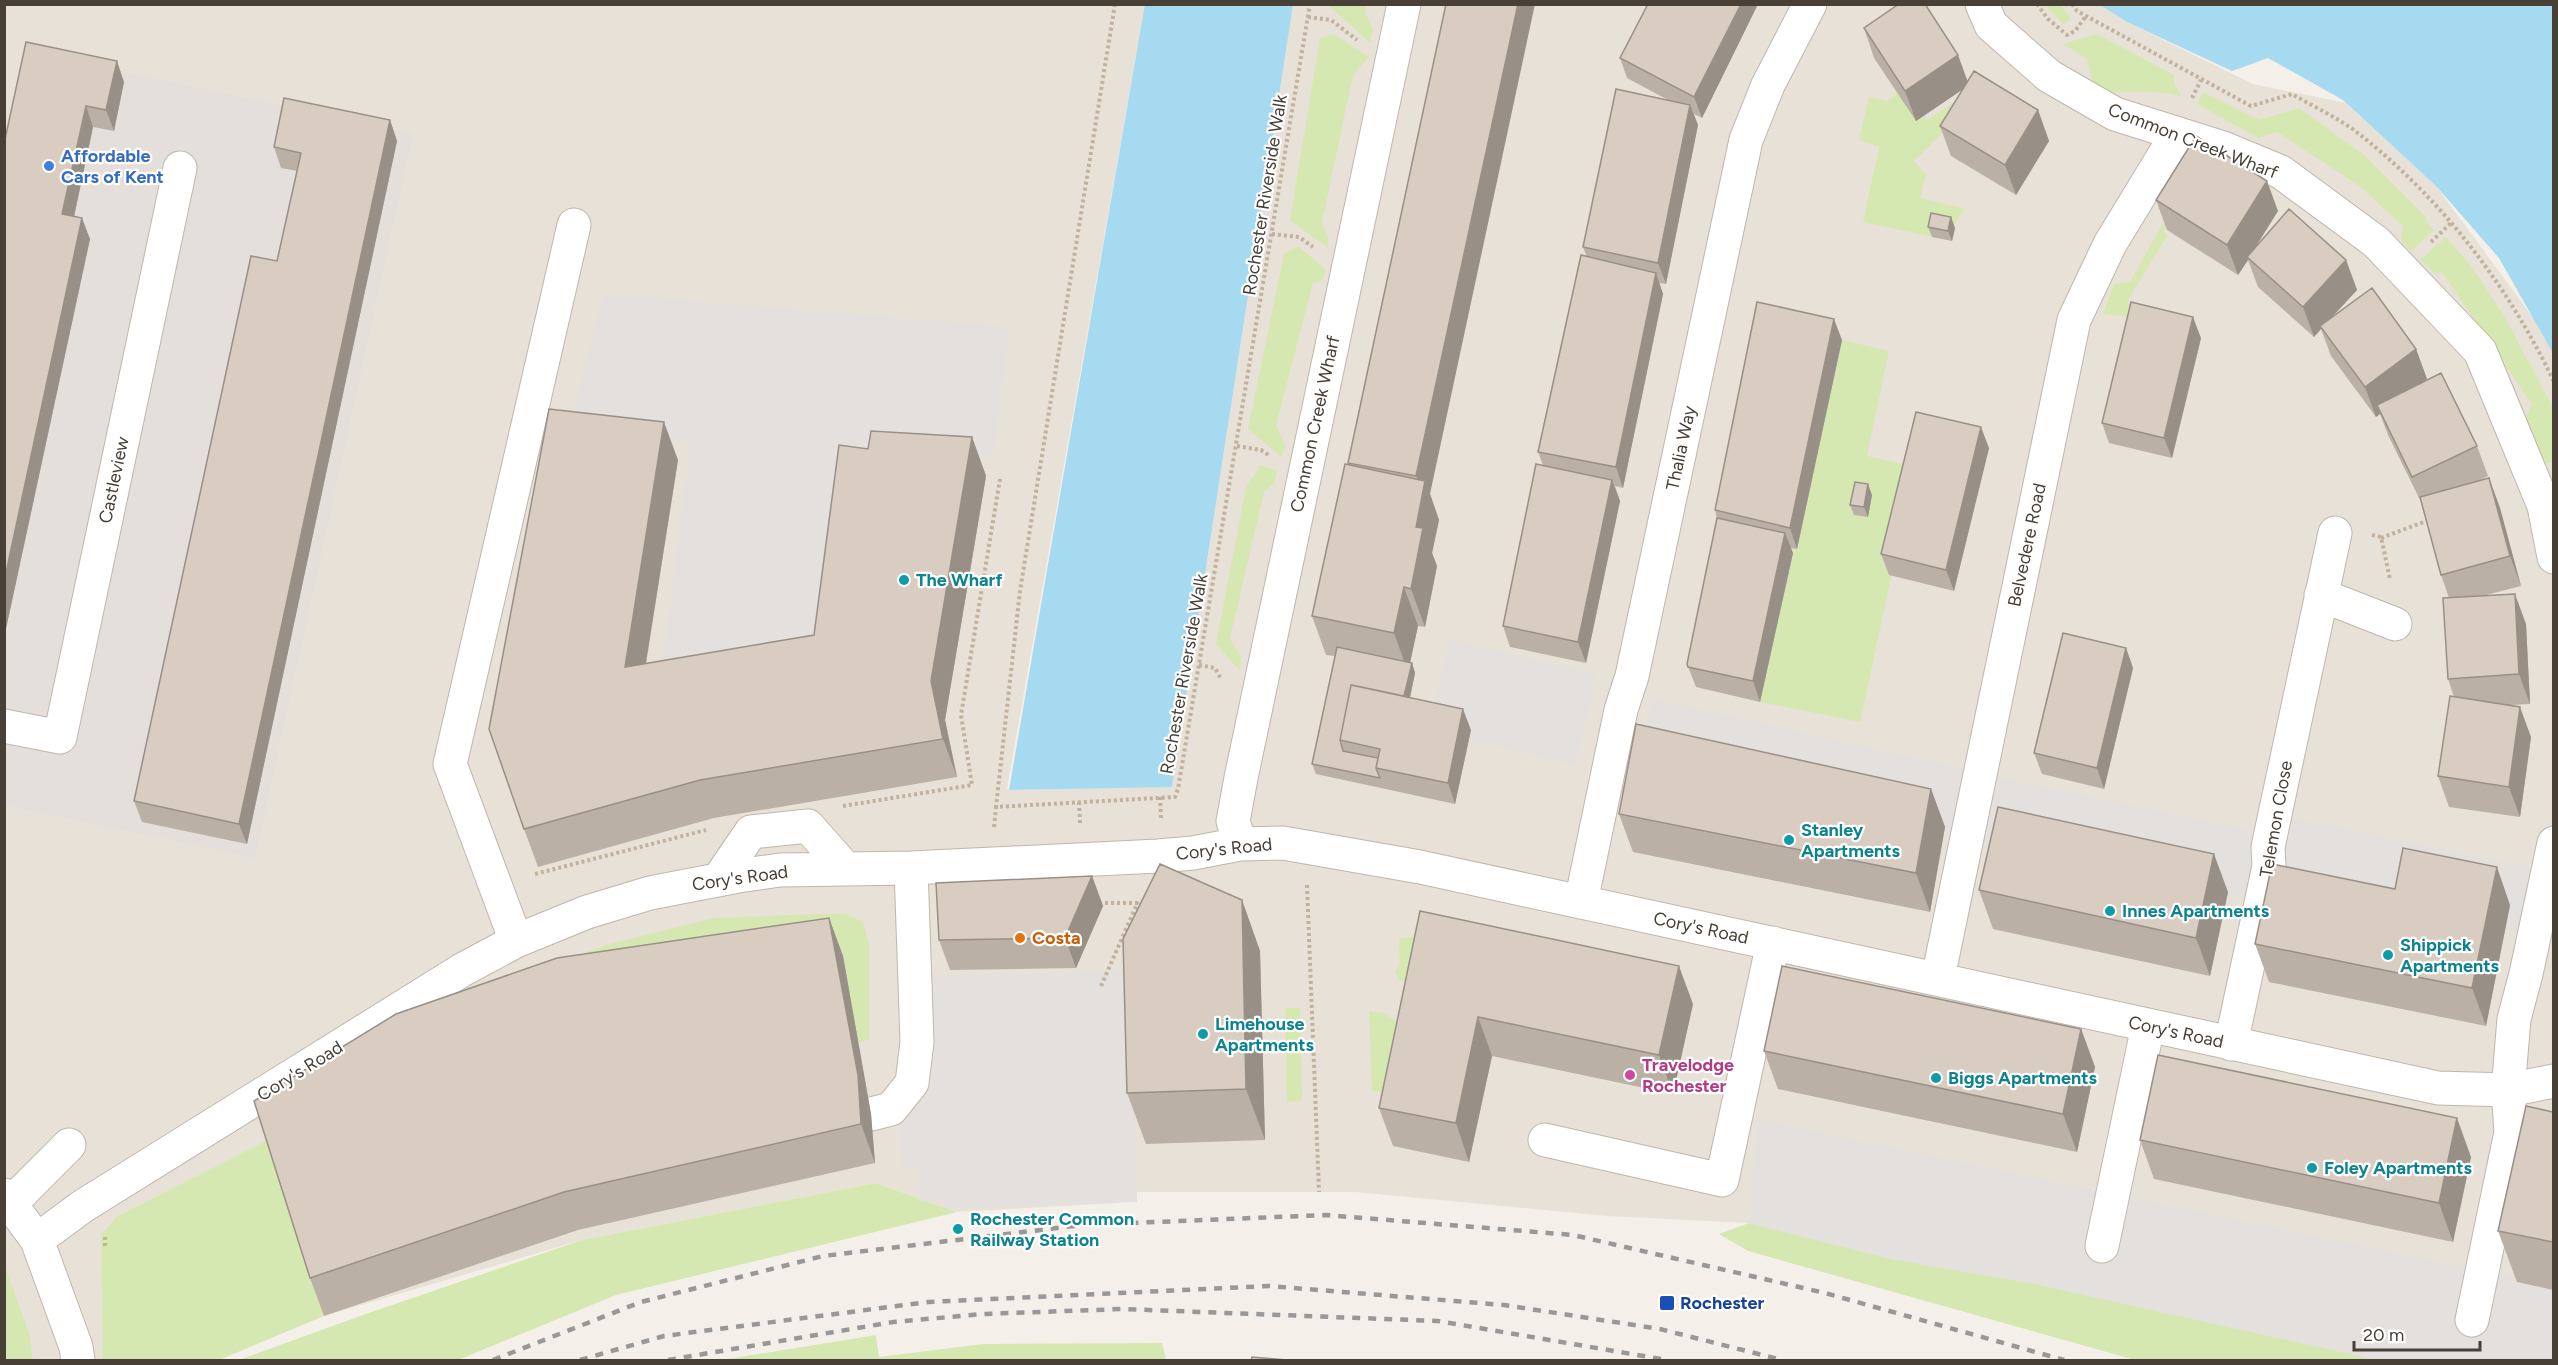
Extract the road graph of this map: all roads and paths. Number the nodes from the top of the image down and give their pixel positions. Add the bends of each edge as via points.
1 (1115, 4) edge
2 (1310, 4) edge
3 (1404, 4) edge
4 (1810, 4) edge
5 (1982, 4) edge
6 (2037, 4) edge
7 (2072, 4) edge
8 (2086, 16) junction
9 (1308, 17) junction
10 (1349, 34) dead end
11 (2177, 134) junction
12 (180, 168) dead end
13 (2451, 223) junction
14 (574, 225) dead end
15 (1272, 234) junction
16 (1314, 248) dead end
17 (2424, 248) dead end
18 (2553, 382) edge
19 (1237, 446) junction
20 (1264, 452) dead end
21 (1000, 479) dead end
22 (2432, 519) edge
23 (2335, 533) joint
24 (2381, 538) junction
25 (2553, 557) edge
26 (2392, 589) dead end
27 (2321, 595) junction
28 (2395, 624) dead end
29 (4, 726) edge
30 (972, 785) dead end
31 (1160, 797) junction
32 (1161, 808) dead end
33 (2553, 843) edge
34 (1240, 844) junction
35 (1306, 846) junction
36 (1158, 856) junction
37 (911, 868) junction
38 (846, 869) junction
39 (718, 880) junction
40 (1581, 902) junction
41 (516, 941) junction
42 (1773, 943) junction
43 (1938, 978) junction
44 (1101, 986) dead end
45 (2148, 1026) junction
46 (2231, 1044) junction
47 (2553, 1081) edge
48 (2508, 1090) junction
49 (872, 1114) dead end
50 (1545, 1140) dead end
51 (69, 1145) dead end
52 (1319, 1192) dead end
53 (8, 1199) edge
54 (105, 1228) dead end
55 (37, 1240) junction
56 (105, 1246) dead end
57 (2102, 1246) dead end
58 (2472, 1320) dead end
59 (78, 1360) edge

1 - 31 path, Rochester Riverside Walk via 1020,591 996,807
2 - 9 path, Rochester Riverside Walk
3 - 34 street, Common Creek Wharf via 1241,778 1233,821
4 - 40 street, Thalia Way via 1768,85 1746,140
5 - 11 street, Common Creek Wharf via 1991,25 2049,76 2115,114
6 - 8 path via 2067,34
7 - 8 path
8 - 13 path via 2251,106 2292,93 2358,133 2421,187
9 - 10 path via 1331,21
9 - 15 path, Rochester Riverside Walk
11 - 25 street, Common Creek Wharf via 2281,172 2376,242 2480,351 2544,506
11 - 43 street, Belvedere Road via 2110,244 2074,320
12 - 29 street, Castleview via 60,737
13 - 17 path
13 - 18 path via 2537,346
14 - 41 street via 450,764
15 - 16 path via 1299,237
15 - 19 path, Rochester Riverside Walk
19 - 20 path
19 - 31 path, Rochester Riverside Walk via 1178,789 1175,796
21 - 30 path via 961,715
22 - 24 path
23 - 24 path
23 - 27 street, Telemon Close
24 - 26 path
27 - 28 street
27 - 46 street, Telemon Close
31 - 32 path
33 - 48 street via 2514,1019
34 - 35 street, Cory's Road
34 - 36 street, Cory's Road
35 - 40 street, Cory's Road
35 - 52 path
36 - 37 street, Cory's Road
36 - 44 path
37 - 38 street, Cory's Road
37 - 49 street via 917,1042 912,1083 891,1109
38 - 39 street, Cory's Road via 780,870
38 - 39 street via 808,826 751,832
39 - 41 street, Cory's Road via 639,896
40 - 42 street, Cory's Road
41 - 55 street, Cory's Road via 462,970 83,1206
42 - 43 street, Cory's Road
42 - 50 street via 1722,1180
43 - 45 street, Cory's Road
45 - 46 street, Cory's Road
45 - 57 street
46 - 48 street, Cory's Road via 2438,1088
47 - 48 street, Cory's Road
48 - 58 street via 2511,1132
51 - 53 street
53 - 55 street
54 - 56 path
55 - 59 street

